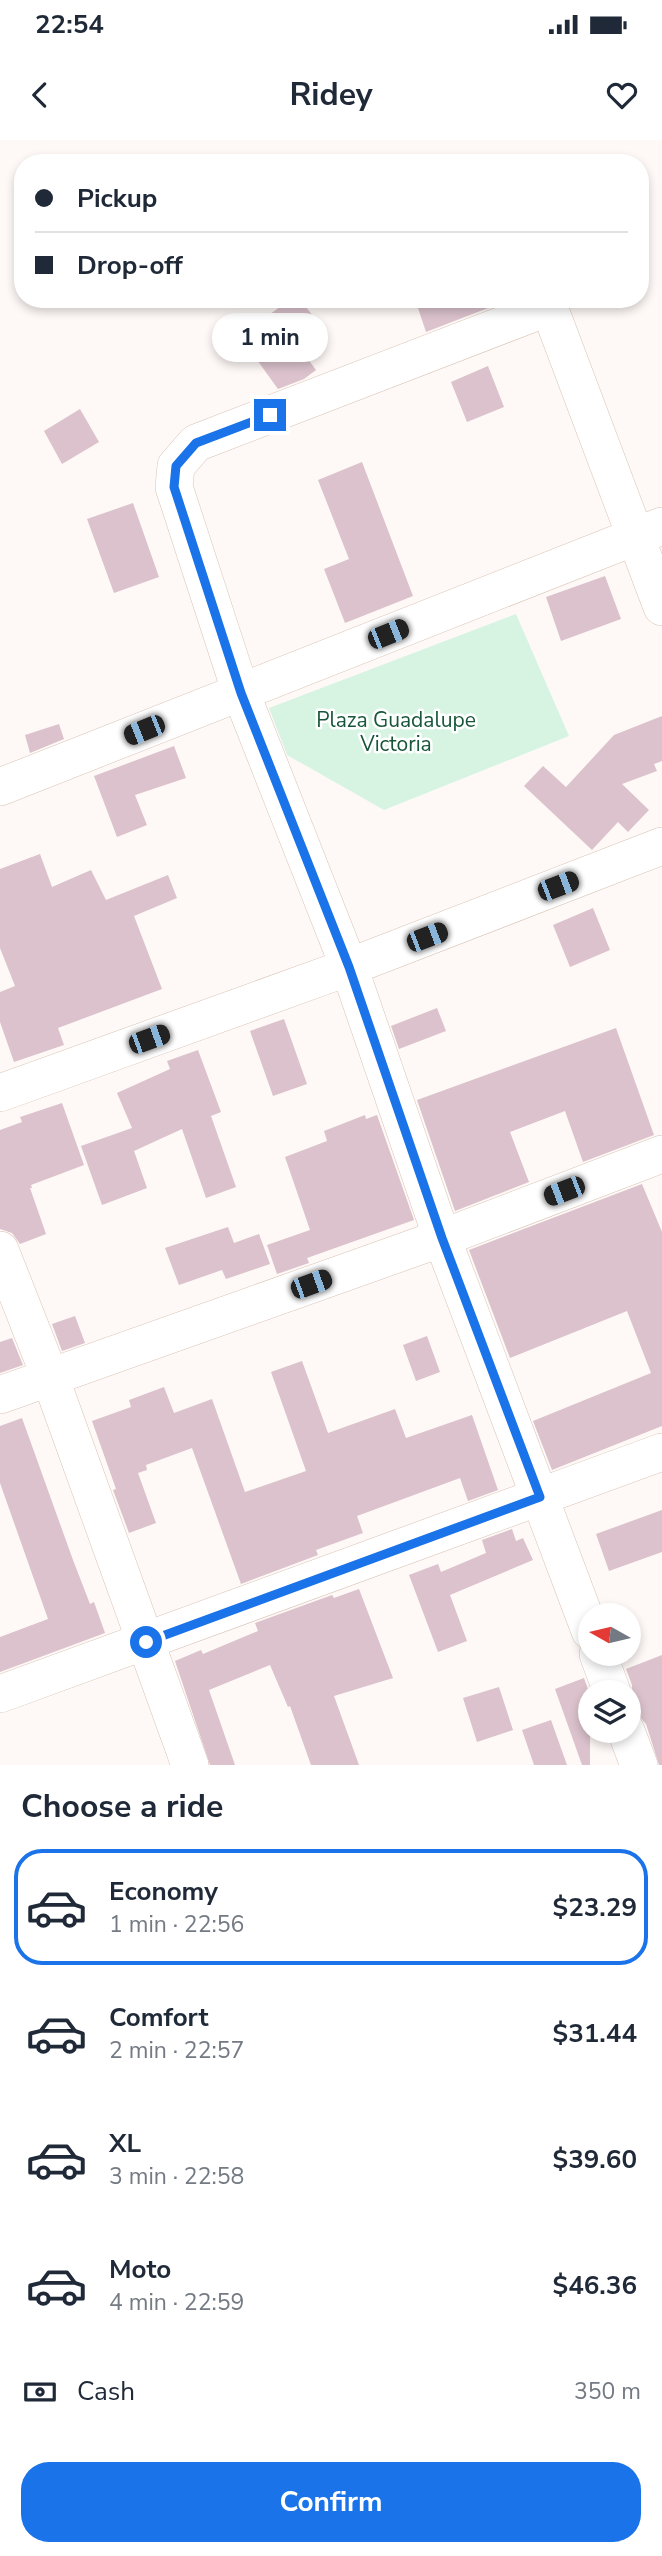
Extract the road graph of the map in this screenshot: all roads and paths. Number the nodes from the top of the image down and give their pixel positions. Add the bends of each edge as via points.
1 (534, 308) edge
2 (549, 308) edge
3 (648, 531) edge
4 (662, 607) edge
5 (241, 693) junction
6 (0, 787) edge
7 (662, 846) edge
8 (349, 967) junction
9 (0, 1093) edge
10 (662, 1154) edge
11 (442, 1238) junction
12 (0, 1250) edge
13 (50, 1377) junction
14 (0, 1395) edge
15 (662, 1452) edge
16 (540, 1497) junction
17 (580, 1603) edge
18 (146, 1642) junction
19 (0, 1694) edge
20 (631, 1743) edge
21 (662, 1759) edge
22 (190, 1765) edge
23 (639, 1765) edge
24 (646, 1765) edge

1 - 5 street via 196,443 176,466 174,487
2 - 3 street
3 - 4 street
3 - 5 street
5 - 6 street
5 - 8 street
7 - 8 street
8 - 9 street
8 - 11 street
10 - 11 street
11 - 13 street
11 - 16 street
12 - 13 street
13 - 14 street
13 - 18 street
15 - 16 street
16 - 17 street
16 - 18 street
18 - 19 street
18 - 22 street
20 - 23 street
21 - 24 street

